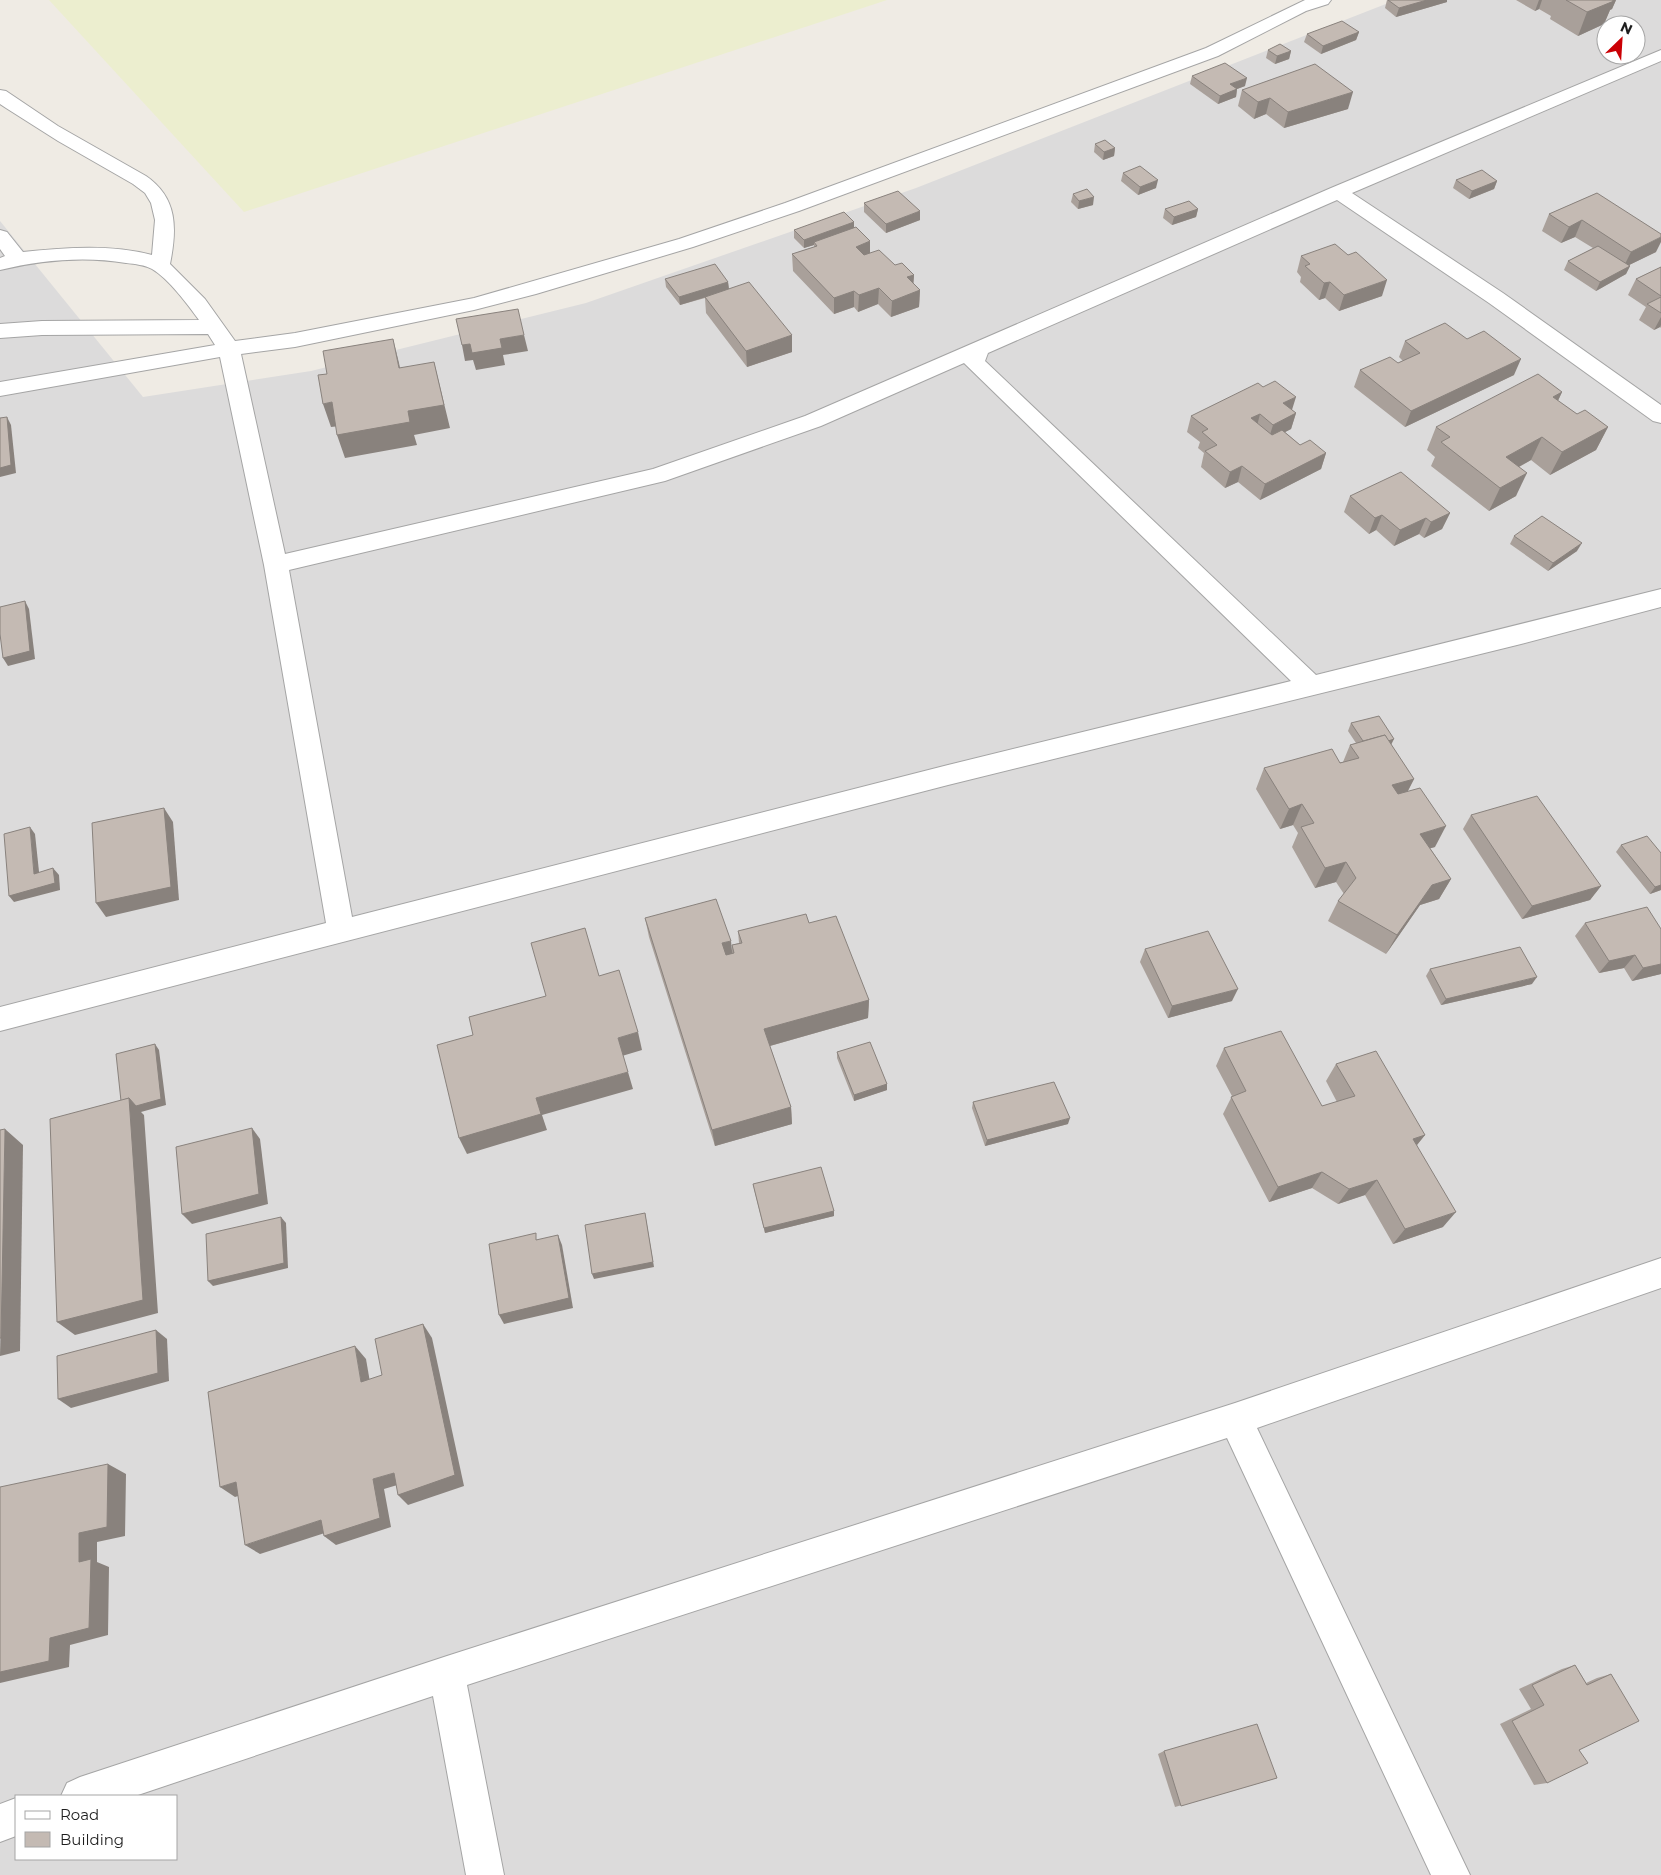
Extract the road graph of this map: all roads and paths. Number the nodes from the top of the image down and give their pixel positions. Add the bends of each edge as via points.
1 (1322, 0) edge
2 (1661, 54) edge
3 (0, 95) edge
4 (1338, 192) junction
5 (0, 236) edge
6 (9, 262) edge
7 (160, 265) junction
8 (214, 327) junction
9 (0, 331) edge
10 (229, 349) junction
11 (978, 350) junction
12 (0, 389) edge
13 (1661, 416) edge
14 (276, 565) junction
15 (1661, 598) edge
16 (1312, 686) junction
17 (341, 931) junction
18 (0, 1019) edge
19 (1661, 1273) edge
20 (1235, 1419) junction
21 (447, 1674) junction
22 (83, 1795) edge
23 (15, 1817) edge
24 (0, 1823) edge
25 (485, 1875) edge
26 (1451, 1875) edge

1 - 10 street via 1176,67 686,243 474,304 295,340
2 - 4 street
3 - 7 street via 26,115 122,170 156,194 165,217 167,235
4 - 11 street
4 - 13 street via 1496,298
5 - 6 street
6 - 7 street via 74,253 104,253
7 - 8 street via 182,286
8 - 9 street
8 - 10 street
10 - 12 street
10 - 14 street
11 - 14 street via 812,422 657,476
11 - 16 street via 974,362
14 - 17 street
15 - 16 street via 1506,640
16 - 17 street
17 - 18 street
19 - 20 street
20 - 21 street
20 - 26 street
21 - 22 street
21 - 25 street
23 - 24 street

